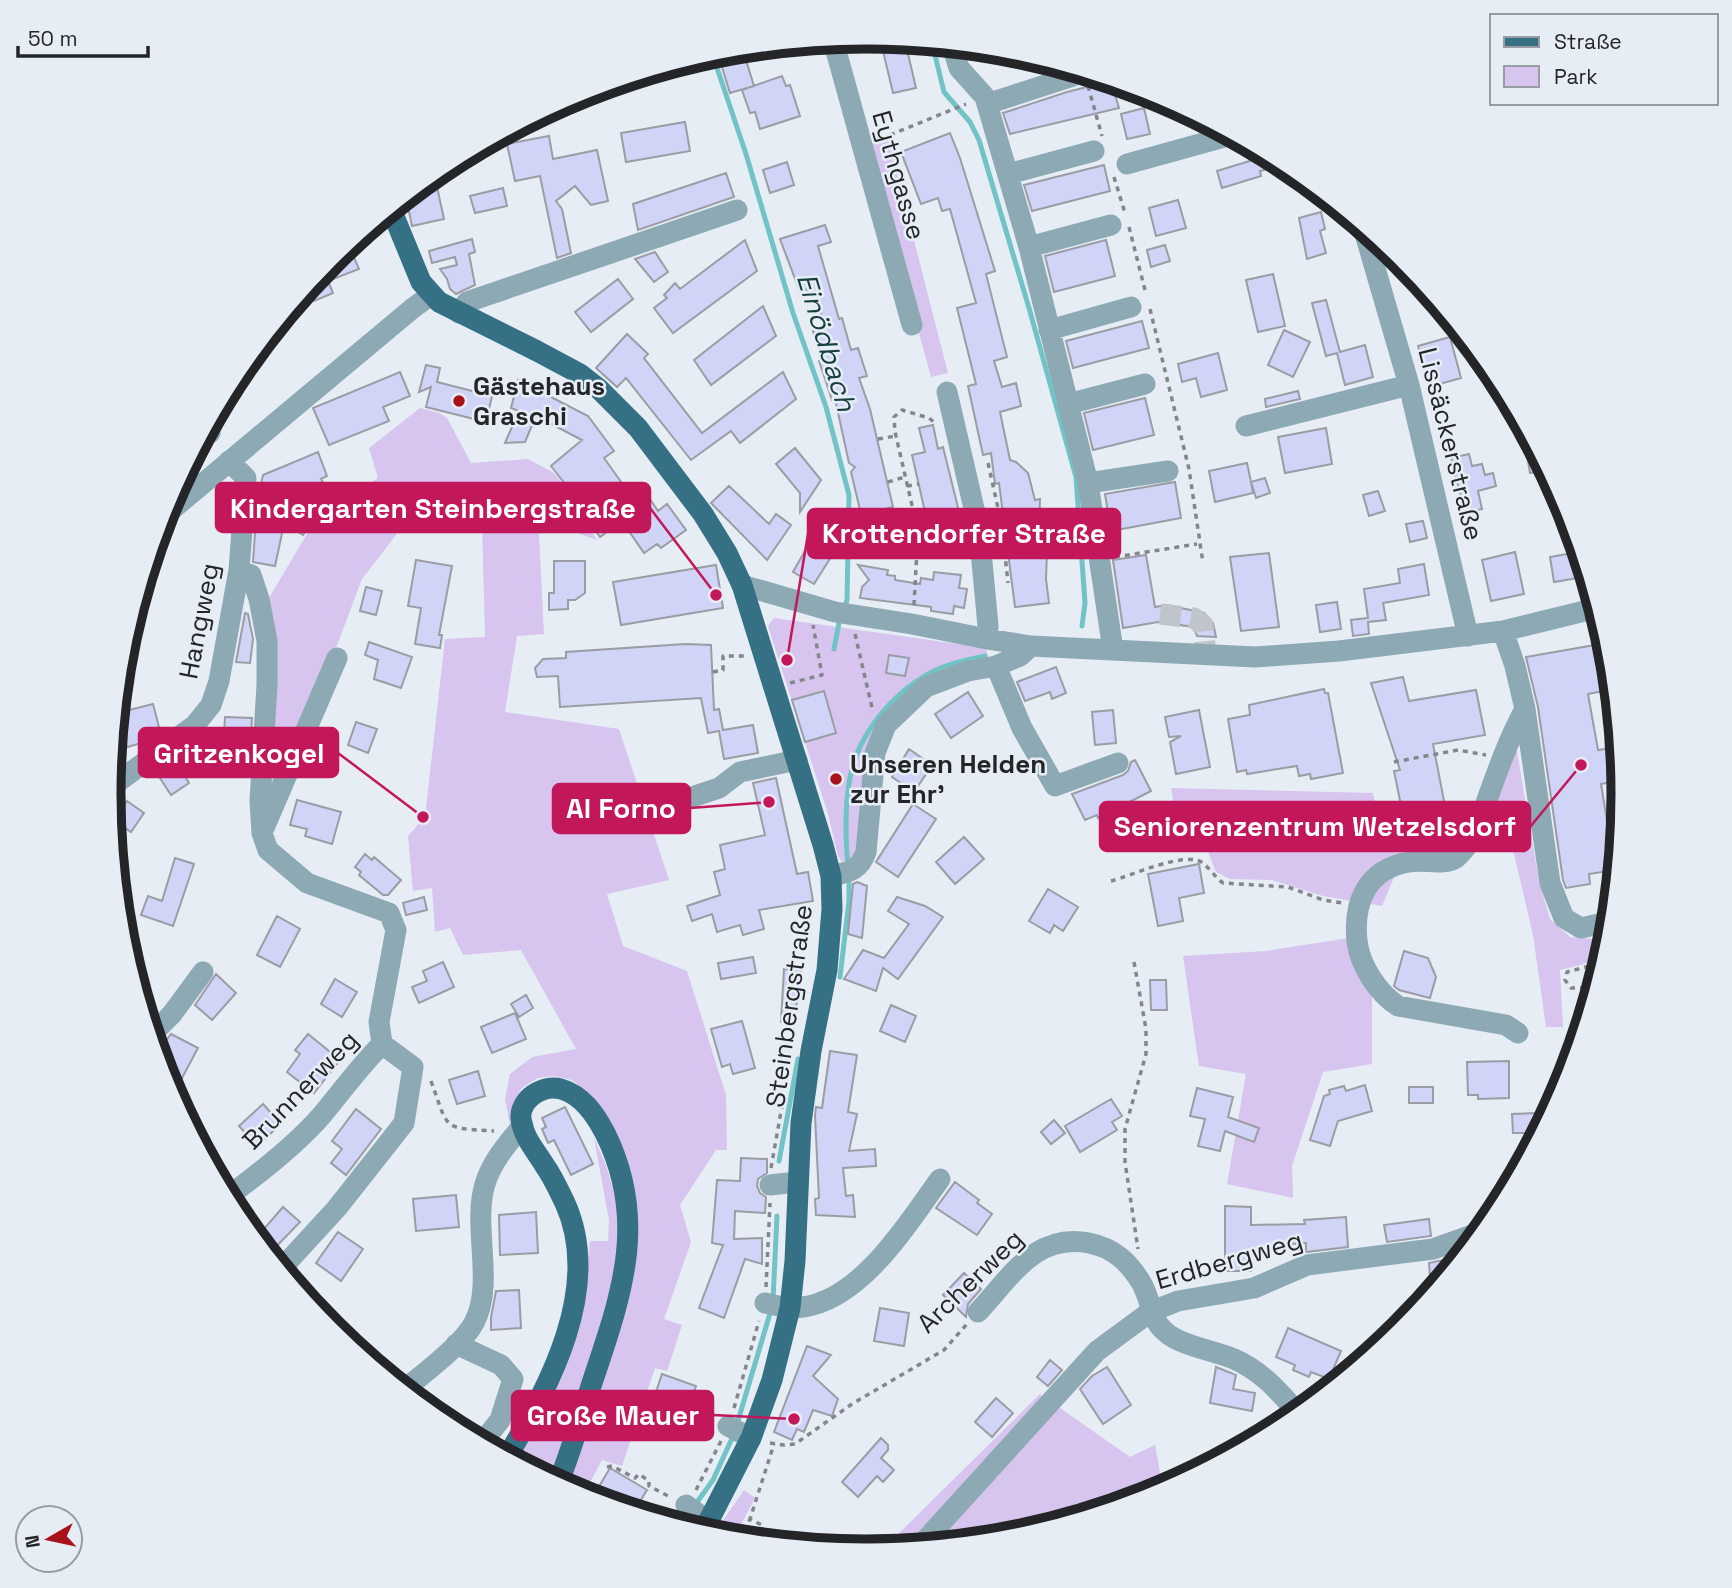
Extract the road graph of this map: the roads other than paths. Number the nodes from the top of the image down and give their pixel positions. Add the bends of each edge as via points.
1 (836, 50) edge
2 (955, 54) edge
3 (1080, 81) road end
4 (980, 102) junction
5 (1220, 139) edge
6 (1098, 144) road end
7 (1120, 170) road end
8 (1008, 174) junction
9 (737, 210) dead end
10 (390, 221) edge
11 (1122, 222) road end
12 (1368, 244) edge
13 (1029, 247) junction
14 (431, 295) junction
15 (1131, 307) dead end
16 (459, 313) junction
17 (912, 326) dead end
18 (1049, 330) junction
19 (1145, 384) dead end
20 (1409, 385) junction
21 (947, 392) dead end
22 (1068, 404) junction
23 (1246, 426) dead end
24 (229, 461) junction
25 (1168, 471) dead end
26 (1087, 483) junction
27 (181, 501) edge
28 (239, 570) junction
29 (742, 585) junction
30 (1588, 610) edge
31 (1503, 631) junction
32 (1468, 636) junction
33 (987, 639) junction
34 (1031, 646) junction
35 (1113, 650) junction
36 (337, 658) dead end
37 (996, 666) junction
38 (1525, 709) junction
39 (797, 760) junction
40 (1118, 763) dead end
41 (122, 779) edge
42 (683, 800) dead end
43 (262, 833) junction
44 (847, 870) junction
45 (1600, 923) edge
46 (203, 972) dead end
47 (159, 1027) edge
48 (1518, 1033) dead end
49 (382, 1044) junction
50 (518, 1131) junction
51 (940, 1179) dead end
52 (797, 1182) junction
53 (770, 1185) dead end
54 (236, 1190) edge
55 (1464, 1238) edge
56 (287, 1262) edge
57 (775, 1305) junction
58 (978, 1312) road end
59 (1150, 1312) junction
60 (456, 1344) junction
61 (411, 1384) edge
62 (1291, 1405) edge
63 (488, 1436) edge
64 (511, 1449) edge
65 (562, 1473) edge
66 (696, 1515) edge
67 (929, 1536) edge

1 - 17 street, Eythgasse
2 - 4 street
3 - 4 street
4 - 8 street
5 - 7 street
6 - 8 street
8 - 13 street
9 - 16 street via 467,302
10 - 14 main road
11 - 13 street
12 - 20 street, Lissäckerstraße
13 - 18 street
14 - 16 main road, Steinbergstraße
14 - 24 street
15 - 18 street
16 - 29 main road, Steinbergstraße via 580,374 611,398 703,514
18 - 22 street
19 - 22 street
20 - 23 street
20 - 32 street, Lissäckerstraße
21 - 33 street via 979,530
22 - 26 street
24 - 27 street
24 - 28 street, Hangweg via 246,478
25 - 26 street
26 - 35 street
28 - 41 street, Hangweg via 211,705 195,724
28 - 43 street via 251,575 267,641
29 - 33 street via 842,614
29 - 39 main road, Steinbergstraße
30 - 31 street
31 - 32 street
31 - 38 street
32 - 35 street via 1255,657
33 - 34 street
34 - 35 street
34 - 37 street
36 - 43 street
37 - 40 street via 1022,728 1055,786
37 - 44 street via 926,687 886,725 874,754 866,852
38 - 45 street via 1549,883 1563,918 1580,928
38 - 48 street via 1508,740 1472,839 1455,859 1409,862 1375,877 1360,898 1356,922 1358,944 1370,976 1398,1006 1506,1025
39 - 42 street via 740,772 719,788
39 - 44 main road, Steinbergstraße
43 - 49 street via 268,850 307,883 389,913 397,930 379,1022
44 - 52 main road, Steinbergstraße via 832,909 827,970 801,1123
46 - 47 street
49 - 54 street, Brunnerweg via 320,1117
49 - 56 street, Brunnerweg via 413,1067 404,1123
50 - 60 street via 484,1184 481,1302 474,1323
50 - 64 main road via 547,1168 566,1205 579,1262 564,1338 544,1390
50 - 65 main road via 523,1105 531,1097 548,1089 570,1092 589,1107 601,1126 625,1191 629,1243 617,1308
51 - 57 street via 889,1250 855,1282 821,1302
52 - 53 street
52 - 57 main road, Steinbergstraße via 795,1261
55 - 59 street, Erdbergweg via 1433,1249 1307,1265 1254,1288 1178,1301
57 - 66 main road, Steinbergstraße via 772,1380 738,1431
58 - 59 street, Archerweg via 1037,1251 1060,1241 1078,1241 1106,1247 1127,1262 1144,1287
59 - 62 street via 1174,1338 1261,1373
59 - 67 street, Erdbergweg via 1097,1351
60 - 61 street
60 - 63 street via 501,1365 513,1379 500,1420

